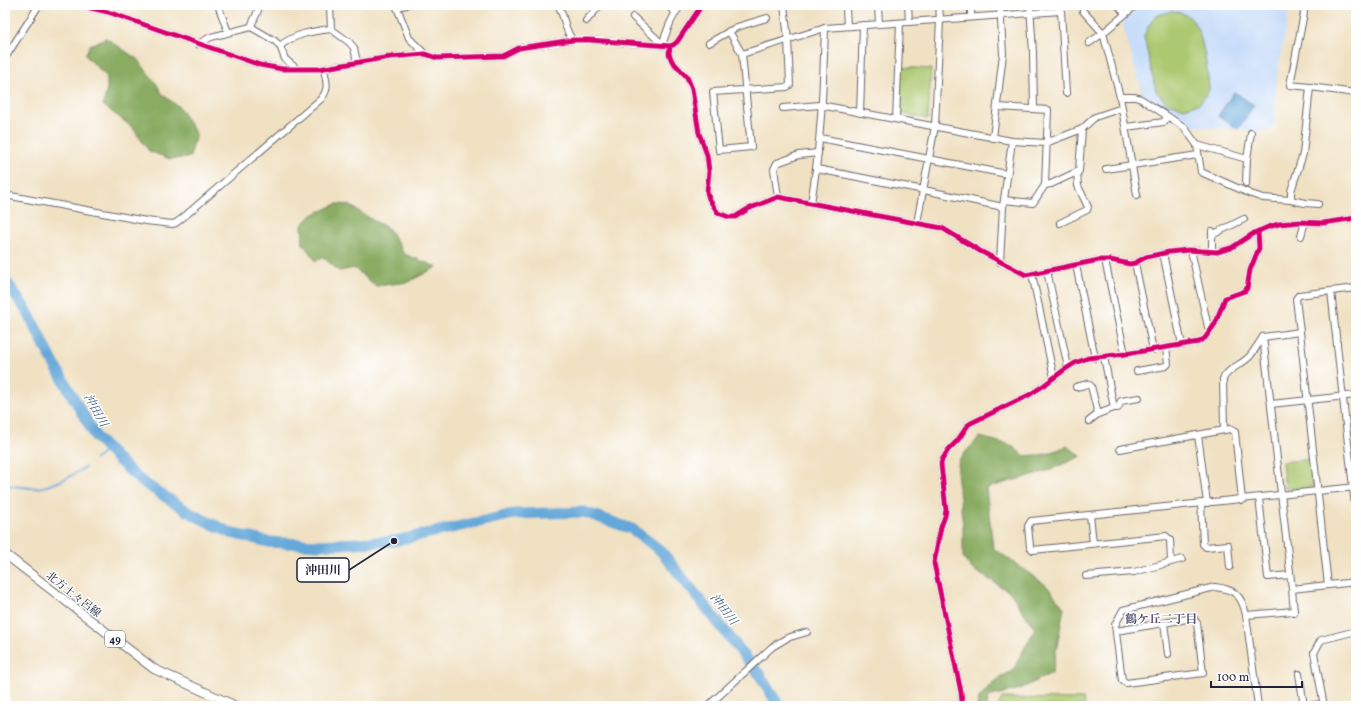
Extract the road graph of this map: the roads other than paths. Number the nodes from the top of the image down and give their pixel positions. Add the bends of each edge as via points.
1 (39, 5) edge
2 (78, 5) edge
3 (218, 5) edge
4 (259, 5) edge
5 (330, 5) edge
6 (406, 5) edge
7 (558, 5) edge
8 (600, 5) edge
9 (667, 5) edge
10 (681, 5) edge
11 (702, 5) edge
12 (784, 5) edge
13 (847, 5) edge
14 (878, 5) edge
15 (908, 5) edge
16 (939, 5) edge
17 (971, 5) edge
18 (1000, 5) edge
19 (1030, 5) edge
20 (1118, 5) edge
21 (1136, 5) edge
22 (1304, 5) edge
23 (397, 6) edge
24 (97, 7) edge
25 (1083, 11) dead end
26 (675, 12) junction
27 (1030, 14) junction
28 (1125, 14) junction
29 (1001, 16) junction
30 (633, 17) dead end
31 (971, 17) junction
32 (767, 18) dead end
33 (940, 20) junction
34 (586, 21) dead end
35 (909, 22) junction
36 (900, 23) junction
37 (879, 24) junction
38 (863, 25) junction
39 (847, 26) junction
40 (251, 27) junction
41 (825, 28) junction
42 (331, 29) junction
43 (729, 31) junction
44 (228, 32) junction
45 (1103, 33) junction
46 (788, 39) junction
47 (573, 40) junction
48 (709, 43) dead end
49 (1089, 43) dead end
50 (198, 44) junction
51 (662, 45) junction
52 (280, 46) junction
53 (670, 46) junction
54 (426, 54) junction
55 (742, 54) junction
56 (5, 58) edge
57 (357, 62) junction
58 (298, 69) junction
59 (324, 69) junction
60 (1356, 79) edge
61 (1310, 87) junction
62 (1356, 89) edge
63 (746, 90) junction
64 (1066, 93) dead end
65 (1356, 93) edge
66 (1120, 97) junction
67 (822, 106) junction
68 (997, 107) junction
69 (783, 108) dead end
70 (1122, 108) junction
71 (1034, 109) junction
72 (860, 113) junction
73 (1168, 116) junction
74 (896, 119) junction
75 (935, 126) junction
76 (1126, 128) junction
77 (1082, 129) junction
78 (1250, 133) dead end
79 (820, 138) junction
80 (993, 138) junction
81 (1012, 141) junction
82 (1046, 143) junction
83 (1198, 145) junction
84 (818, 153) junction
85 (1198, 155) junction
86 (929, 158) junction
87 (1247, 159) junction
88 (1132, 165) junction
89 (817, 169) junction
90 (1106, 169) dead end
91 (1077, 172) junction
92 (1007, 174) junction
93 (1246, 182) dead end
94 (1044, 186) junction
95 (924, 190) junction
96 (5, 195) edge
97 (1137, 196) dead end
98 (778, 197) junction
99 (1291, 200) junction
100 (811, 203) junction
101 (1003, 204) junction
102 (1318, 204) dead end
103 (1356, 218) edge
104 (1244, 219) dead end
105 (1304, 222) junction
106 (917, 223) junction
107 (1060, 223) dead end
108 (1258, 231) junction
109 (1300, 236) dead end
110 (1192, 250) junction
111 (1212, 251) junction
112 (1163, 254) junction
113 (1105, 260) junction
114 (1000, 262) junction
115 (1135, 264) junction
116 (1076, 265) junction
117 (1047, 271) junction
118 (1032, 274) junction
119 (1356, 288) edge
120 (1331, 291) junction
121 (1211, 330) junction
122 (1300, 332) junction
123 (1263, 337) junction
124 (1182, 345) junction
125 (1166, 348) junction
126 (1154, 350) junction
127 (1125, 354) junction
128 (1104, 357) junction
129 (1095, 358) junction
130 (1068, 367) junction
131 (1137, 371) dead end
132 (1054, 378) junction
133 (1076, 387) dead end
134 (1356, 395) edge
135 (1343, 396) junction
136 (1139, 398) dead end
137 (1307, 401) junction
138 (1271, 404) junction
139 (1114, 408) junction
140 (1098, 414) junction
141 (1089, 421) dead end
142 (1224, 430) junction
143 (1198, 435) junction
144 (1120, 449) dead end
145 (1354, 487) edge
146 (1318, 491) junction
147 (1281, 495) junction
148 (1259, 498) junction
149 (1242, 500) junction
150 (1204, 503) junction
151 (1090, 515) junction
152 (1356, 515) edge
153 (1093, 543) junction
154 (5, 554) edge
155 (1182, 559) dead end
156 (1171, 562) junction
157 (1230, 567) dead end
158 (1290, 575) junction
159 (1086, 576) dead end
160 (1356, 582) edge
161 (1328, 584) junction
162 (1292, 589) junction
163 (1246, 615) junction
164 (1164, 623) junction
165 (1116, 631) junction
166 (1356, 631) edge
167 (807, 632) dead end
168 (1168, 654) dead end
169 (1210, 672) dead end
170 (1203, 673) junction
171 (1298, 674) dead end
172 (1324, 705) edge
173 (236, 706) edge
174 (708, 706) edge
175 (960, 706) edge
176 (1258, 706) edge
177 (1304, 706) edge

1 - 56 street
2 - 24 street
3 - 44 street
4 - 40 street
5 - 42 street
6 - 23 street
7 - 47 street via 563,13 568,35
8 - 34 street
9 - 26 street
10 - 26 street
11 - 53 street via 677,42
12 - 46 street
13 - 39 street
14 - 37 street
15 - 35 street
16 - 33 street
17 - 31 street
18 - 29 street
19 - 27 street
20 - 28 street
21 - 28 street
22 - 61 street via 1290,85
23 - 54 street via 409,38
24 - 50 street
25 - 45 street
26 - 51 street
27 - 29 street
27 - 64 street via 1061,11
27 - 71 street
28 - 45 street
29 - 31 street
29 - 68 street via 1003,54
30 - 51 street
31 - 33 street
32 - 43 street
33 - 35 street
33 - 75 street
35 - 36 street
36 - 37 street
36 - 74 street
37 - 38 street
38 - 39 street
38 - 72 street
39 - 41 street
40 - 44 street
40 - 52 street via 275,40
41 - 46 street
41 - 67 street
42 - 52 street via 301,34
42 - 57 street via 354,48
43 - 48 street
43 - 55 street
44 - 50 street
45 - 49 street
45 - 66 street
46 - 55 street
46 - 63 street via 790,84 787,87
47 - 51 street
47 - 54 street via 519,48 503,56 437,58
50 - 58 street via 260,65
51 - 53 street
52 - 58 street via 285,59
53 - 98 street via 669,54 672,61 687,78 692,89 699,133 707,156 707,192 718,213 735,217
54 - 57 street
55 - 63 street
57 - 59 street
58 - 59 street
59 - 96 street via 327,92 176,223 146,221
60 - 62 street
61 - 65 street
61 - 99 street via 1303,154 1291,191
63 - 63 street via 751,147 719,150 713,92
66 - 70 street
66 - 73 street via 1141,99
67 - 69 street
67 - 72 street
67 - 79 street
68 - 71 street
68 - 80 street
70 - 76 street
70 - 77 street via 1095,117
71 - 82 street via 1048,110
72 - 74 street
73 - 76 street via 1164,122
73 - 83 street via 1184,127
74 - 75 street
75 - 80 street
75 - 86 street
76 - 88 street
77 - 82 street
77 - 91 street
78 - 87 street
79 - 84 street
79 - 86 street
80 - 81 street
81 - 82 street
81 - 92 street
82 - 94 street
83 - 85 street
83 - 87 street
84 - 89 street
84 - 98 street via 777,163 774,169
85 - 88 street
85 - 99 street via 1201,172 1262,198
86 - 92 street
86 - 95 street
87 - 93 street
88 - 90 street
88 - 97 street
89 - 95 street
89 - 100 street
91 - 94 street
91 - 107 street via 1078,186 1088,207 1087,210
92 - 101 street
94 - 101 street via 1033,203
95 - 101 street
95 - 106 street
98 - 100 street
99 - 102 street
100 - 106 street
101 - 114 street
103 - 105 street via 1323,223
104 - 111 street via 1212,233
105 - 108 street via 1279,224
105 - 109 street
106 - 114 street via 942,228
108 - 111 street via 1231,248
108 - 121 street via 1259,248 1250,270 1247,288 1225,298 1216,324
110 - 111 street
110 - 112 street
110 - 121 street via 1208,327
112 - 115 street via 1146,257
112 - 124 street
113 - 115 street
113 - 116 street
113 - 127 street
114 - 118 street via 1026,275
115 - 126 street
116 - 117 street
116 - 129 street
117 - 118 street
117 - 130 street
118 - 132 street
119 - 120 street
120 - 122 street via 1298,295 1296,299
120 - 135 street
121 - 124 street via 1199,342
122 - 123 street
122 - 137 street
123 - 138 street
123 - 142 street via 1251,355 1223,379
124 - 125 street
125 - 126 street
125 - 131 street via 1166,366
126 - 127 street
127 - 128 street
128 - 129 street
128 - 139 street
129 - 130 street via 1088,358
130 - 132 street
132 - 175 street via 1030,395 968,425 942,460 946,510 934,563 961,692
133 - 140 street via 1088,384 1091,386
134 - 135 street
135 - 137 street
135 - 145 street
136 - 139 street via 1121,401 1118,408
137 - 138 street
137 - 146 street
138 - 147 street
139 - 140 street
140 - 141 street
142 - 143 street
142 - 149 street via 1230,429 1235,432
143 - 144 street
143 - 150 street
145 - 146 street
145 - 152 street
146 - 147 street
146 - 161 street
147 - 148 street
147 - 158 street
148 - 149 street
148 - 158 street via 1268,577
149 - 150 street
150 - 151 street
150 - 157 street via 1203,544 1206,547 1228,545
151 - 153 street
151 - 153 street via 1031,521 1028,526 1030,547 1033,550
153 - 156 street via 1166,536 1170,540
154 - 173 main road, 北方土々呂線 / 49 via 154,669
155 - 156 street
156 - 159 street via 1134,572
158 - 162 street
160 - 161 street
161 - 162 street
162 - 163 street via 1294,613
163 - 165 street via 1241,599 1234,592 1215,587 1123,610 1115,626
163 - 176 street
164 - 165 street
164 - 168 street
164 - 170 street via 1193,618 1197,623
165 - 170 street via 1122,680 1126,683
166 - 172 street via 1321,640 1314,653
167 - 174 street via 787,638 770,649
169 - 170 street
171 - 177 street
172 - 177 street

